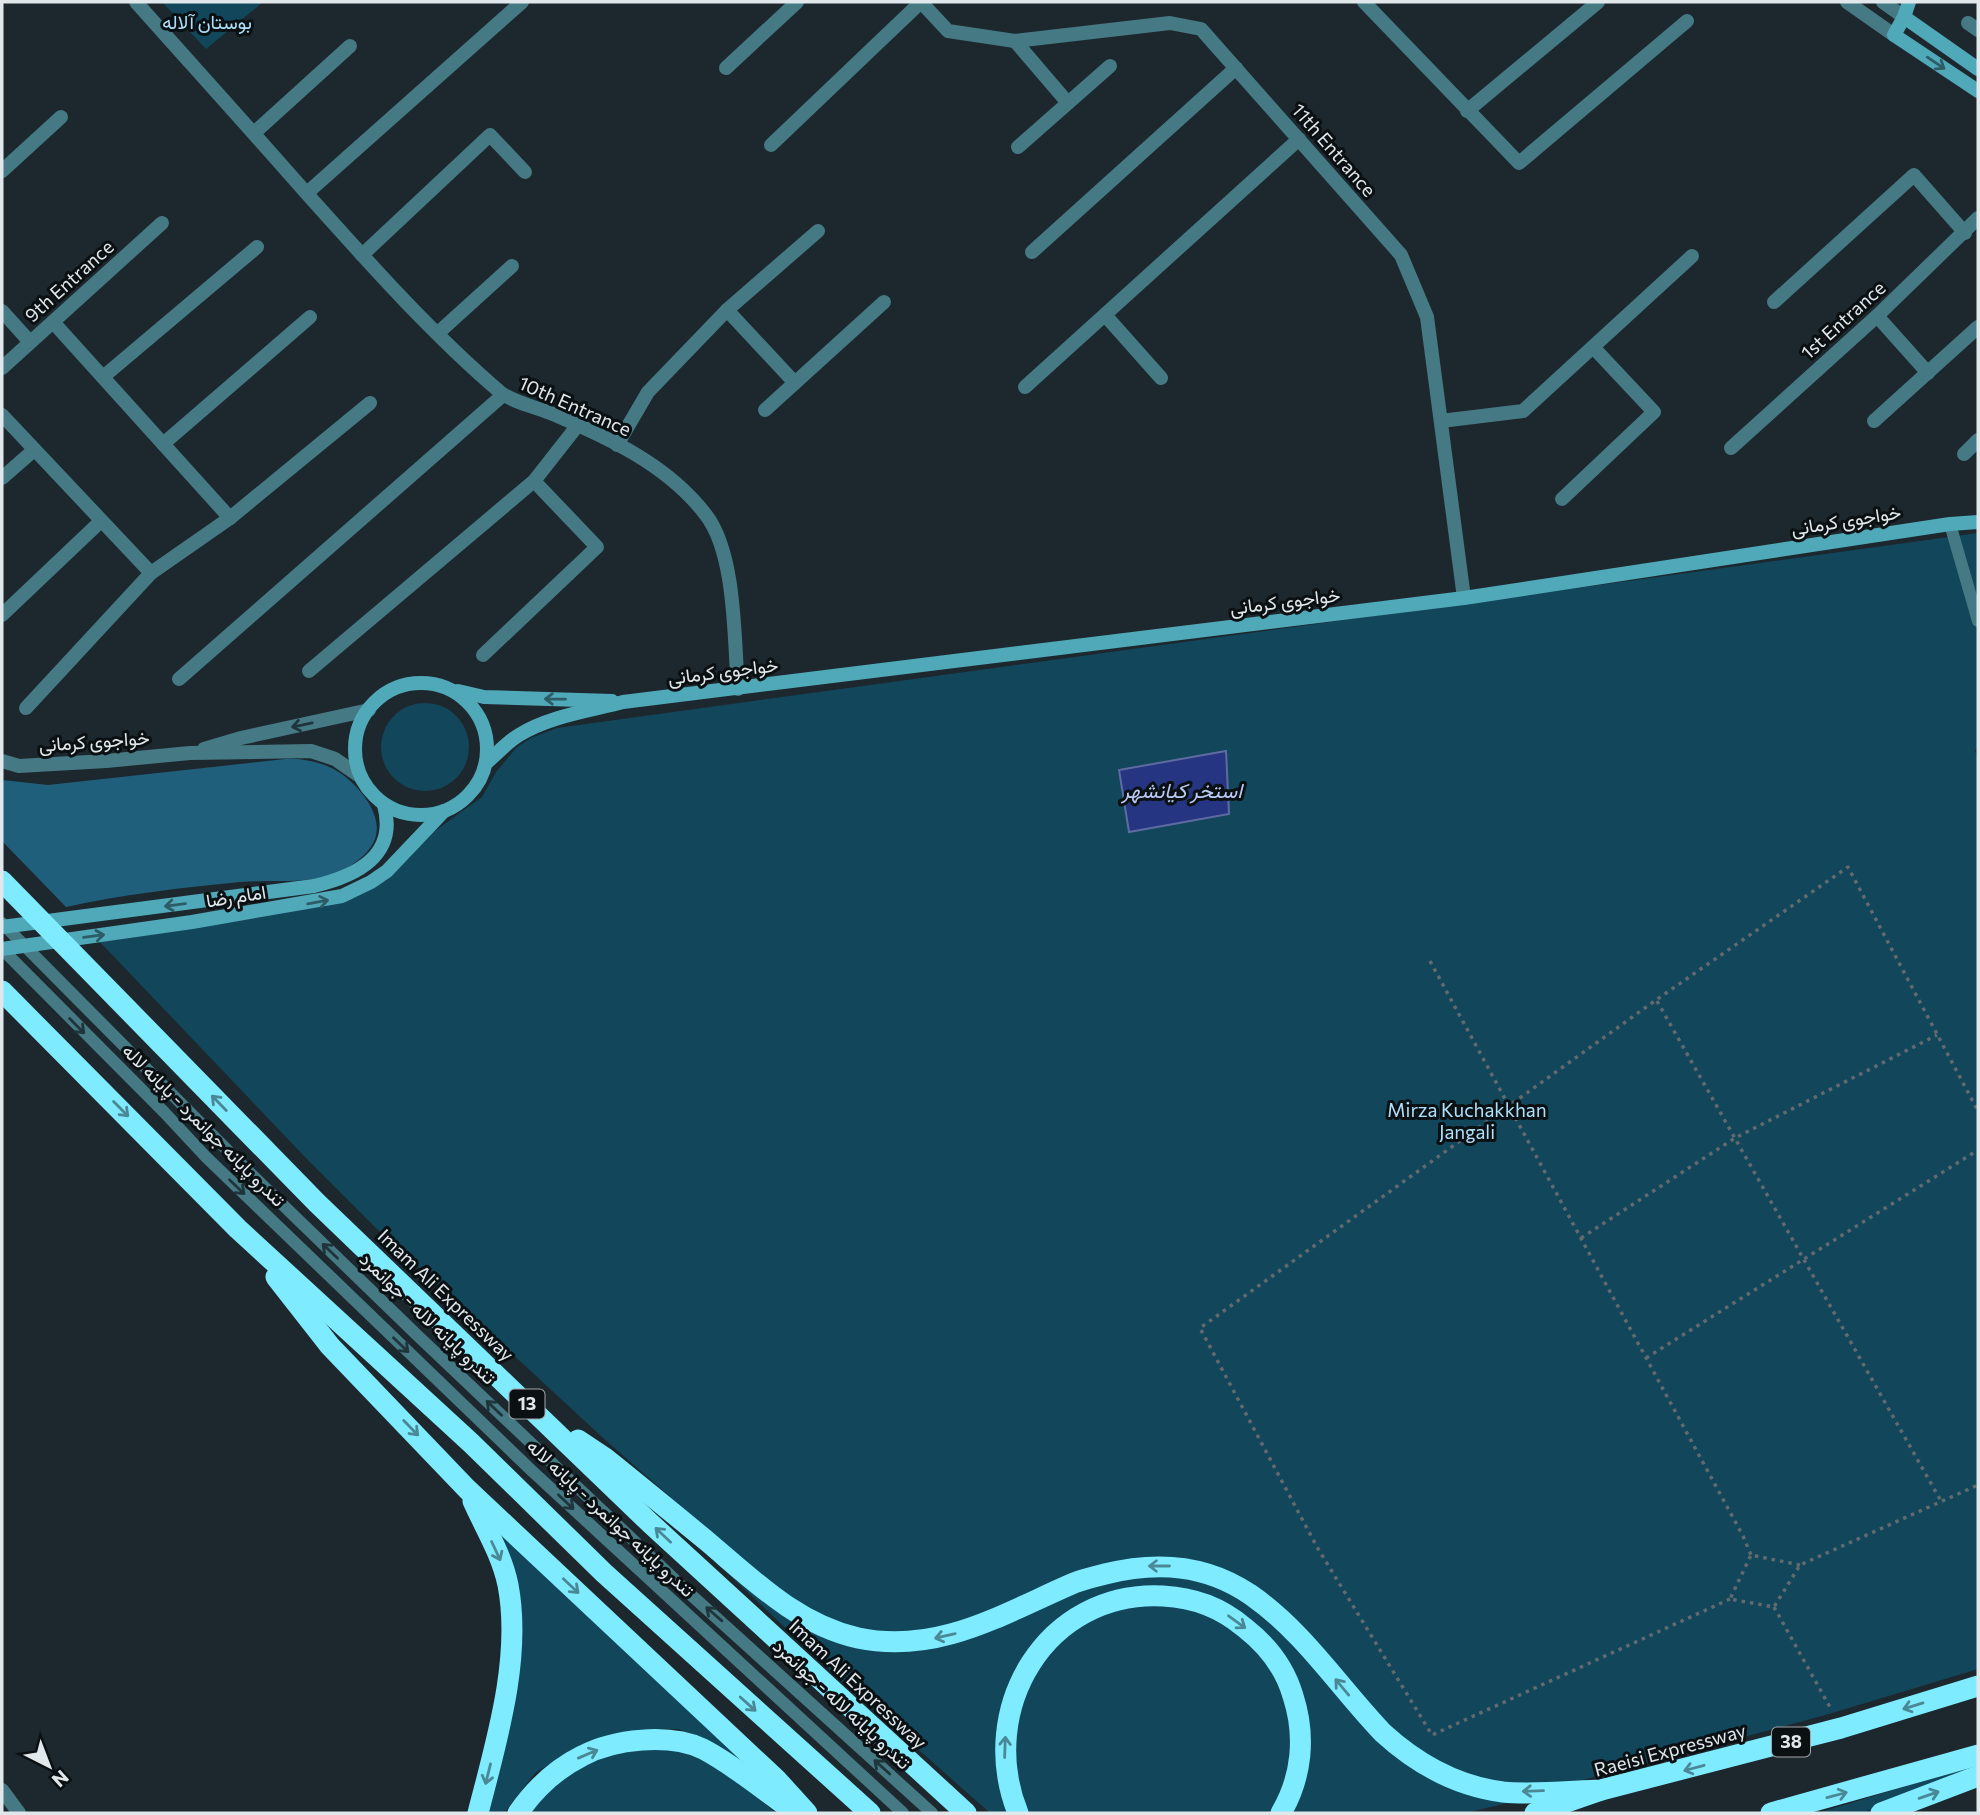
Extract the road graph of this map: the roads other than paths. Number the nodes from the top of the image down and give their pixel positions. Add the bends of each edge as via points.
1 (136, 2) edge
2 (522, 2) edge
3 (797, 2) edge
4 (921, 2) edge
5 (1364, 2) edge
6 (1598, 2) edge
7 (1847, 2) edge
8 (1883, 2) edge
9 (1909, 2) edge
10 (1920, 2) edge
11 (1905, 17) junction
12 (1686, 21) dead end
13 (1894, 35) junction
14 (1016, 41) junction
15 (350, 46) dead end
16 (1110, 66) dead end
17 (726, 68) dead end
18 (1236, 68) junction
19 (1978, 69) edge
20 (1978, 91) edge
21 (1068, 103) junction
22 (1467, 111) junction
23 (61, 117) dead end
24 (254, 133) junction
25 (1299, 139) junction
26 (771, 145) dead end
27 (1018, 147) dead end
28 (2, 171) edge
29 (525, 172) dead end
30 (307, 193) junction
31 (1978, 218) edge
32 (162, 223) dead end
33 (818, 231) dead end
34 (1965, 233) junction
35 (257, 247) dead end
36 (1032, 252) dead end
37 (362, 255) junction
38 (1692, 257) dead end
39 (512, 266) dead end
40 (884, 302) dead end
41 (1774, 302) dead end
42 (727, 310) junction
43 (2, 311) edge
44 (1105, 316) junction
45 (1877, 316) junction
46 (310, 317) dead end
47 (53, 322) junction
48 (1978, 327) edge
49 (438, 333) junction
50 (30, 342) junction
51 (1593, 347) junction
52 (2, 368) edge
53 (1928, 373) junction
54 (103, 377) junction
55 (1161, 378) dead end
56 (795, 383) junction
57 (1025, 387) dead end
58 (503, 395) junction
59 (370, 403) dead end
60 (765, 410) dead end
61 (2, 415) edge
62 (1441, 421) junction
63 (1874, 421) dead end
64 (578, 425) junction
65 (1978, 440) edge
66 (163, 444) junction
67 (617, 445) junction
68 (1731, 448) dead end
69 (34, 450) junction
70 (1964, 454) dead end
71 (2, 478) edge
72 (534, 481) junction
73 (1562, 499) dead end
74 (230, 518) junction
75 (1978, 519) edge
76 (102, 521) junction
77 (1950, 524) junction
78 (151, 573) junction
79 (1464, 598) junction
80 (2, 615) edge
81 (1978, 621) edge
82 (483, 655) dead end
83 (309, 671) dead end
84 (179, 679) dead end
85 (738, 689) junction
86 (452, 690) junction
87 (623, 702) junction
88 (26, 708) dead end
89 (369, 710) junction
90 (190, 753) junction
91 (2, 761) edge
92 (486, 763) junction
93 (361, 777) junction
94 (384, 805) junction
95 (444, 811) junction
96 (2, 881) edge
97 (2, 925) edge
98 (2, 949) edge
99 (2, 991) edge
100 (238, 1229) junction
101 (539, 1416) junction
102 (467, 1489) junction
103 (1978, 1686) edge
104 (1978, 1755) edge
105 (1978, 1776) edge
106 (2, 1790) edge
107 (1601, 1790) junction
108 (19, 1813) edge
109 (478, 1813) edge
110 (518, 1813) edge
111 (797, 1813) edge
112 (807, 1813) edge
113 (870, 1813) edge
114 (903, 1813) edge
115 (932, 1813) edge
116 (966, 1813) edge
117 (1018, 1813) edge
118 (1281, 1813) edge
119 (1535, 1813) edge
120 (1771, 1813) edge
121 (1881, 1813) edge

1 - 24 street, 10th Entrance
2 - 30 street
3 - 17 street
4 - 14 street, 11th Entrance via 948,32
4 - 26 street
5 - 22 street
6 - 22 street
7 - 13 street
8 - 11 street
9 - 11 main road
10 - 11 main road
11 - 13 main road
11 - 19 main road
12 - 22 street via 1519,163
13 -> 20 main road
14 - 18 street, 11th Entrance via 1170,23 1201,29
14 - 21 street
15 - 24 street
16 - 21 street
18 - 25 street, 11th Entrance
18 - 36 street
21 - 27 street
23 - 28 street
24 - 30 street, 10th Entrance
25 - 44 street
25 - 62 street, 11th Entrance via 1401,256 1427,317
29 - 37 street via 490,135
30 - 37 street, 10th Entrance
31 - 34 street, 1st Entrance
32 - 47 street, 9th Entrance
33 - 42 street
34 - 41 street via 1914,175
34 - 45 street, 1st Entrance
35 - 54 street
37 - 49 street, 10th Entrance
38 - 51 street
39 - 49 street
40 - 56 street
42 - 56 street
42 - 67 street via 648,392
43 - 50 street
44 - 55 street
44 - 57 street
45 - 53 street
45 - 68 street, 1st Entrance
46 - 66 street
47 - 50 street, 9th Entrance
47 - 54 street
48 - 53 street
49 - 58 street, 10th Entrance
50 - 52 street, 9th Entrance
51 - 62 street via 1523,411
51 - 73 street via 1654,412
53 - 63 street
54 - 66 street
56 - 60 street
58 - 64 street, 10th Entrance
58 - 84 street
59 - 74 street
61 - 69 street
62 - 79 street, 11th Entrance
64 - 67 street, 10th Entrance
64 - 72 street
65 - 70 street
66 - 74 street
67 - 85 street, 10th Entrance via 657,467 684,490 708,517 718,537 728,577
69 - 71 street
69 - 76 street
72 - 82 street via 597,547
72 - 83 street
74 - 78 street
75 - 77 main road, خواجوی کرمانی
76 - 78 street
76 - 80 street
77 - 79 main road, خواجوی کرمانی
77 - 81 lane
78 - 88 street
79 - 85 main road, خواجوی کرمانی
85 - 87 main road, خواجوی کرمانی
87 -> 86 main road via 484,697
86 - 89 main road via 435,684 400,686
86 - 92 main road via 477,713 486,737
87 - 92 main road via 533,727
89 -> 90 street
89 - 93 main road via 355,740
90 - 91 street, خواجوی کرمانی via 19,766
90 - 93 street via 311,751 335,759
92 - 95 main road via 468,796
93 - 94 main road
94 - 95 main road via 416,816
94 -> 97 main road, امام رضا via 388,825 384,844 362,868 334,881
98 -> 95 main road, امام رضا via 342,896 387,871
101 -> 96 highway, Imam Ali Expressway / 13 via 317,1203
115 -> 97 lane, تندرو پایانه لاله - جوانمرد via 689,1593 417,1335
98 -> 114 lane, تندرو پایانه جوانمرد - پایانه لاله via 206,1157 522,1461
99 -> 100 highway
100 -> 102 highway via 330,1346
100 -> 113 highway via 471,1443 604,1573
107 -> 101 highway via 1504,1792 1439,1774 1383,1733 1275,1614 1231,1583 1186,1568 1141,1567 1077,1582 993,1620 939,1638 881,1642 835,1632 772,1596 605,1458
116 -> 101 highway, Imam Ali Expressway / 13
102 -> 109 highway via 502,1562 511,1608 506,1690
102 -> 112 highway
103 -> 107 highway, Raeisi Expressway / 38 via 1842,1728
120 -> 104 highway
121 -> 105 highway
106 - 108 street
107 - 119 highway, Raeisi Expressway / 38
110 -> 111 highway via 545,1782 583,1755 648,1739 679,1741 701,1749
117 -> 118 highway via 1008,1787 1004,1751 1010,1708 1024,1672 1052,1636 1071,1621 1096,1608 1149,1595 1212,1605 1251,1632 1275,1657 1292,1693 1301,1740 1299,1772

